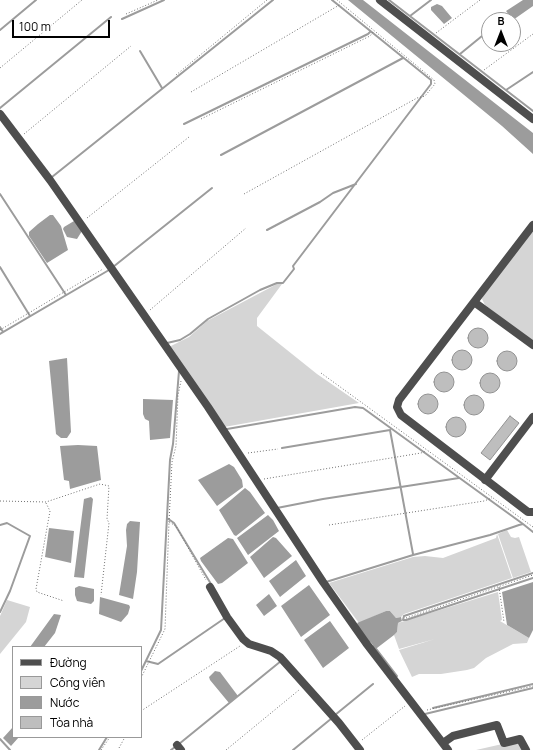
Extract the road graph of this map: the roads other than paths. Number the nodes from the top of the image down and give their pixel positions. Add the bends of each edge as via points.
1 (380, 0) edge
2 (0, 114) edge
3 (533, 119) edge
4 (533, 225) edge
5 (474, 302) junction
6 (533, 346) edge
7 (533, 417) edge
8 (485, 480) junction
9 (533, 512) edge
10 (210, 587) road end
11 (445, 747) edge
12 (358, 748) edge
13 (526, 750) edge

1 - 3 street
2 - 11 street via 184,372 366,644
4 - 5 street
5 - 6 street
5 - 8 street via 399,400 397,407 401,415
7 - 8 street
8 - 9 street via 528,512
10 - 12 street via 233,628 246,642 276,653
11 - 13 street via 453,736 497,725 504,743 520,739

